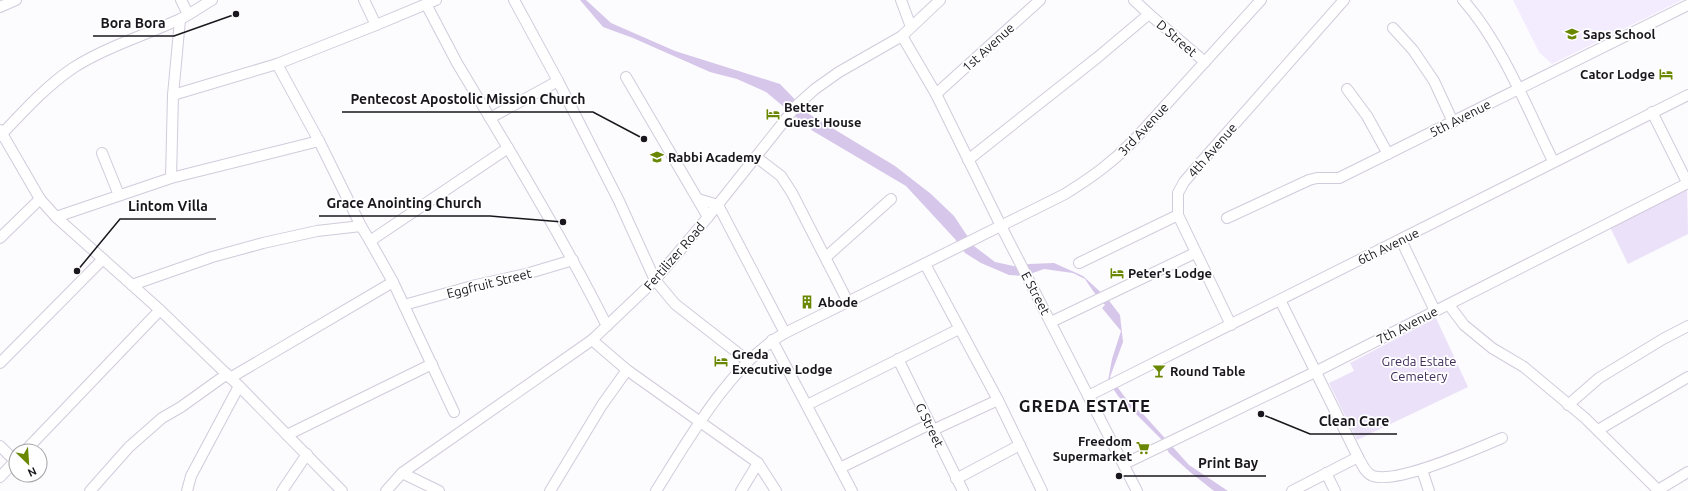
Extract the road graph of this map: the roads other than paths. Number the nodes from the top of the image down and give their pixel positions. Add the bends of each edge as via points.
1 (16, 0) edge
2 (181, 0) edge
3 (212, 0) edge
4 (364, 0) edge
5 (436, 0) edge
6 (514, 0) edge
7 (901, 0) edge
8 (940, 0) edge
9 (1040, 0) edge
10 (1134, 0) edge
11 (1344, 0) edge
12 (1463, 0) edge
13 (1258, 1) edge
14 (426, 4) junction
15 (1688, 5) edge
16 (0, 7) edge
17 (1149, 14) junction
18 (184, 17) junction
19 (376, 26) junction
20 (911, 27) junction
21 (1393, 28) dead end
22 (902, 36) junction
23 (1205, 62) junction
24 (277, 64) junction
25 (626, 77) dead end
26 (558, 81) junction
27 (1347, 89) dead end
28 (1518, 89) junction
29 (936, 94) junction
30 (173, 95) junction
31 (1688, 95) edge
32 (1652, 112) junction
33 (490, 118) junction
34 (1453, 122) junction
35 (1, 133) edge
36 (319, 141) junction
37 (508, 148) junction
38 (102, 153) dead end
39 (1388, 154) junction
40 (756, 157) junction
41 (968, 160) junction
42 (1553, 161) junction
43 (171, 178) junction
44 (1688, 184) edge
45 (119, 195) junction
46 (40, 199) junction
47 (698, 199) junction
48 (891, 200) dead end
49 (718, 205) junction
50 (1178, 215) junction
51 (56, 217) junction
52 (708, 217) junction
53 (1227, 218) dead end
54 (361, 226) junction
55 (1001, 226) junction
56 (0, 238) edge
57 (1401, 240) junction
58 (370, 241) junction
59 (1195, 253) junction
60 (826, 257) junction
61 (103, 259) junction
62 (573, 260) junction
63 (1079, 263) dead end
64 (925, 264) junction
65 (655, 280) junction
66 (393, 282) junction
67 (132, 285) junction
68 (1280, 300) junction
69 (848, 302) junction
70 (1449, 304) junction
71 (404, 305) junction
72 (160, 310) junction
73 (1435, 311) junction
74 (1052, 322) junction
75 (1231, 325) junction
76 (607, 326) junction
77 (1688, 326) edge
78 (959, 329) junction
79 (785, 333) junction
80 (592, 340) junction
81 (772, 340) junction
82 (898, 359) junction
83 (748, 361) junction
84 (0, 363) edge
85 (432, 364) junction
86 (627, 370) junction
87 (1315, 372) junction
88 (228, 376) junction
89 (1688, 377) edge
90 (239, 386) junction
91 (1088, 396) junction
92 (998, 400) junction
93 (807, 405) junction
94 (1568, 405) junction
95 (454, 412) dead end
96 (699, 422) junction
97 (931, 427) junction
98 (1598, 430) junction
99 (287, 435) junction
100 (1502, 438) dead end
101 (33, 443) edge
102 (1020, 445) junction
103 (0, 446) edge
104 (8, 453) edge
105 (307, 454) junction
106 (1358, 457) junction
107 (758, 463) junction
108 (1124, 464) junction
109 (8, 468) edge
110 (840, 468) junction
111 (1422, 470) junction
112 (1688, 472) edge
113 (402, 473) junction
114 (1326, 473) junction
115 (0, 477) edge
116 (956, 479) junction
117 (1659, 490) edge
118 (90, 491) edge
119 (187, 491) edge
120 (282, 491) edge
121 (342, 491) edge
122 (386, 491) edge
123 (439, 491) edge
124 (550, 491) edge
125 (656, 491) edge
126 (741, 491) edge
127 (776, 491) edge
128 (852, 491) edge
129 (962, 491) edge
130 (1042, 491) edge
131 (1137, 491) edge
132 (1292, 491) edge
133 (1335, 491) edge
134 (1428, 491) edge

1 - 16 street
2 - 18 street
3 - 18 street
4 - 19 street
5 - 14 street
6 - 26 street
7 - 20 street
8 - 20 street, Fertilizer Road
9 - 29 street, 1st Avenue
10 - 17 street, D Street
11 - 50 street, 4th Avenue via 1184,182 1178,193
12 - 28 street via 1494,44
13 - 23 street, 3rd Avenue
14 - 19 street
14 - 33 street
15 - 28 street, 5th Avenue
17 - 23 street, D Street
17 - 41 street
18 - 30 street
18 - 35 street via 133,37 74,67 27,106
19 - 24 street
20 - 22 street, Fertilizer Road
21 - 34 street via 1413,50 1434,81
22 - 29 street, E Street
22 - 40 street, Fertilizer Road via 839,72 815,89 797,105
23 - 55 street, 3rd Avenue via 1115,160 1065,194
24 - 30 street
24 - 36 street
25 - 47 street
26 - 33 street
26 - 65 street
27 - 39 street via 1368,116
28 - 34 street, 5th Avenue
28 - 42 street
29 - 41 street, E Street
30 - 43 street
31 - 32 street, 6th Avenue
32 - 42 street, 6th Avenue
32 - 44 street
33 - 37 street
34 - 39 street, 5th Avenue
35 - 46 street
36 - 43 street
36 - 54 street
37 - 58 street
37 - 62 street
38 - 45 street
39 - 53 street, 5th Avenue via 1339,178 1309,180
40 - 49 street, Fertilizer Road
40 - 60 street via 781,176
41 - 55 street, E Street
42 - 57 street, 6th Avenue
43 - 45 street
44 - 70 street, 7th Avenue
45 - 51 street
46 - 51 street
46 - 56 street
47 - 49 street
47 - 52 street
48 - 60 street
49 - 52 street, Fertilizer Road
49 - 79 street
50 - 59 street, 4th Avenue
50 - 63 street
51 - 61 street
52 - 65 street, Fertilizer Road
54 - 58 street
54 - 67 street via 317,231 263,243 212,257
55 - 64 street, 3rd Avenue
55 - 74 street, E Street
57 - 68 street, 6th Avenue
57 - 73 street
58 - 66 street
59 - 74 street
59 - 75 street, 4th Avenue
60 - 69 street
61 - 67 street
61 - 84 street
62 - 71 street, Eggfruit Street
62 - 76 street
64 - 69 street, 3rd Avenue
64 - 78 street
65 - 76 street, Fertilizer Road
65 - 83 street via 676,304
66 - 71 street
66 - 88 street
67 - 72 street
68 - 75 street, 6th Avenue
68 - 87 street
69 - 79 street, 3rd Avenue
70 - 73 street, 7th Avenue
70 - 94 street via 1464,325 1492,348 1524,367
71 - 85 street
72 - 88 street
72 - 101 street
73 - 87 street, 7th Avenue
74 - 91 street, E Street
75 - 91 street, 6th Avenue
76 - 80 street, Fertilizer Road
77 - 94 street via 1599,378
78 - 82 street
78 - 92 street
79 - 81 street, 3rd Avenue
80 - 86 street
80 - 113 street, Fertilizer Road
81 - 83 street, 3rd Avenue
81 - 93 street
82 - 93 street
82 - 97 street, G Street
83 - 96 street, 3rd Avenue
85 - 95 street
85 - 99 street
86 - 96 street
86 - 124 street via 602,405
87 - 106 street
87 - 108 street, 7th Avenue
88 - 90 street
88 - 118 street via 162,418 129,447
89 - 98 street
90 - 99 street
90 - 119 street via 191,476
91 - 108 street, E Street
92 - 97 street
92 - 102 street
93 - 110 street
94 - 98 street
96 - 107 street
96 - 125 street, 3rd Avenue
97 - 110 street
97 - 116 street, G Street
98 - 117 street
99 - 105 street
100 - 111 street
102 - 116 street
102 - 130 street
103 - 104 street
105 - 120 street
105 - 121 street
106 - 111 street via 1372,476
106 - 114 street
107 - 126 street
107 - 127 street
108 - 131 street, E Street
109 - 115 street
110 - 128 street
111 - 134 street
112 - 117 street
113 - 122 street, Fertilizer Road
113 - 123 street
114 - 132 street
114 - 133 street
116 - 129 street, G Street

